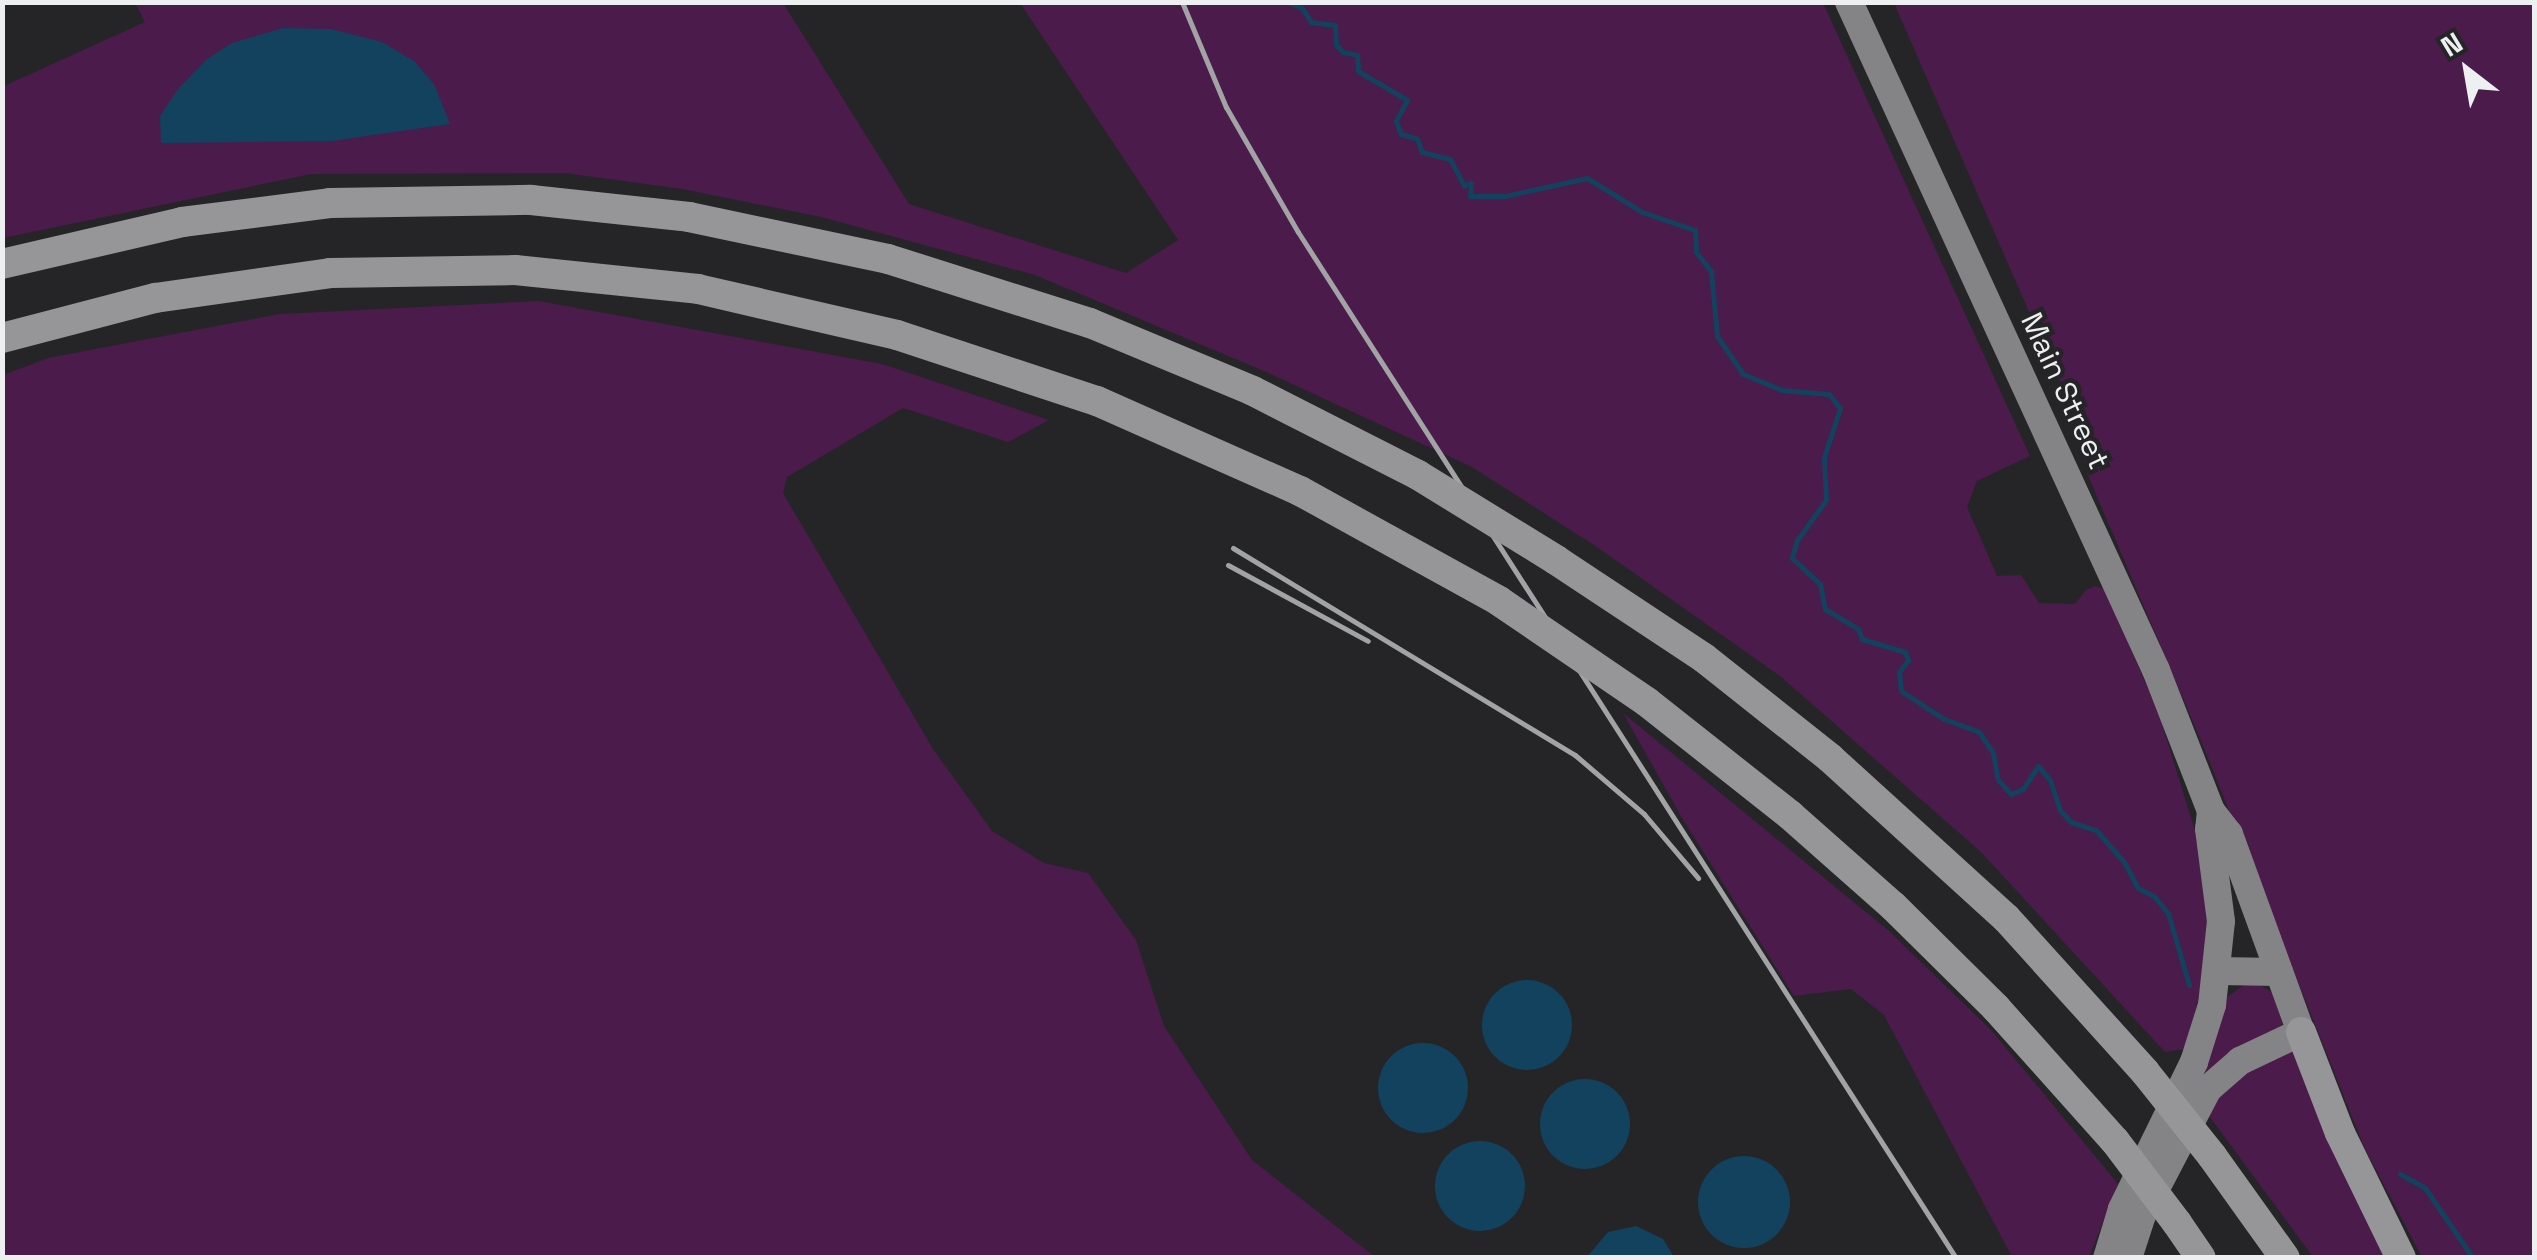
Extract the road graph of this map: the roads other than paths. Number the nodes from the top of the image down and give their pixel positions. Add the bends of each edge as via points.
1 (1849, 2) edge
2 (2, 264) edge
3 (2, 338) edge
4 (2211, 811) junction
5 (2218, 971) junction
6 (2279, 972) junction
7 (2300, 1032) junction
8 (2107, 1258) edge
9 (2128, 1258) edge
10 (2201, 1258) edge
11 (2285, 1258) edge
12 (2401, 1258) edge

1 - 4 main road, Main Street via 2149,654
2 - 11 highway, bridge via 146,229 330,203 531,200 690,217 888,260 1077,318 1253,391 1418,475 1556,560 1704,658 1855,779 2028,940 2145,1072
3 - 10 highway, bridge via 182,292 372,270 562,272 698,289 862,325 1097,401 1300,491 1500,601 1647,702 1790,815 1996,1008 2115,1141
4 - 5 main road, Main Street via 2221,914
4 - 6 main road, Main Street via 2229,834
5 - 6 main road
5 - 8 main road, Main Street via 2194,1062 2124,1206
6 - 7 main road, Main Street
7 - 9 main road via 2240,1061 2208,1089 2142,1215
7 - 12 highway

